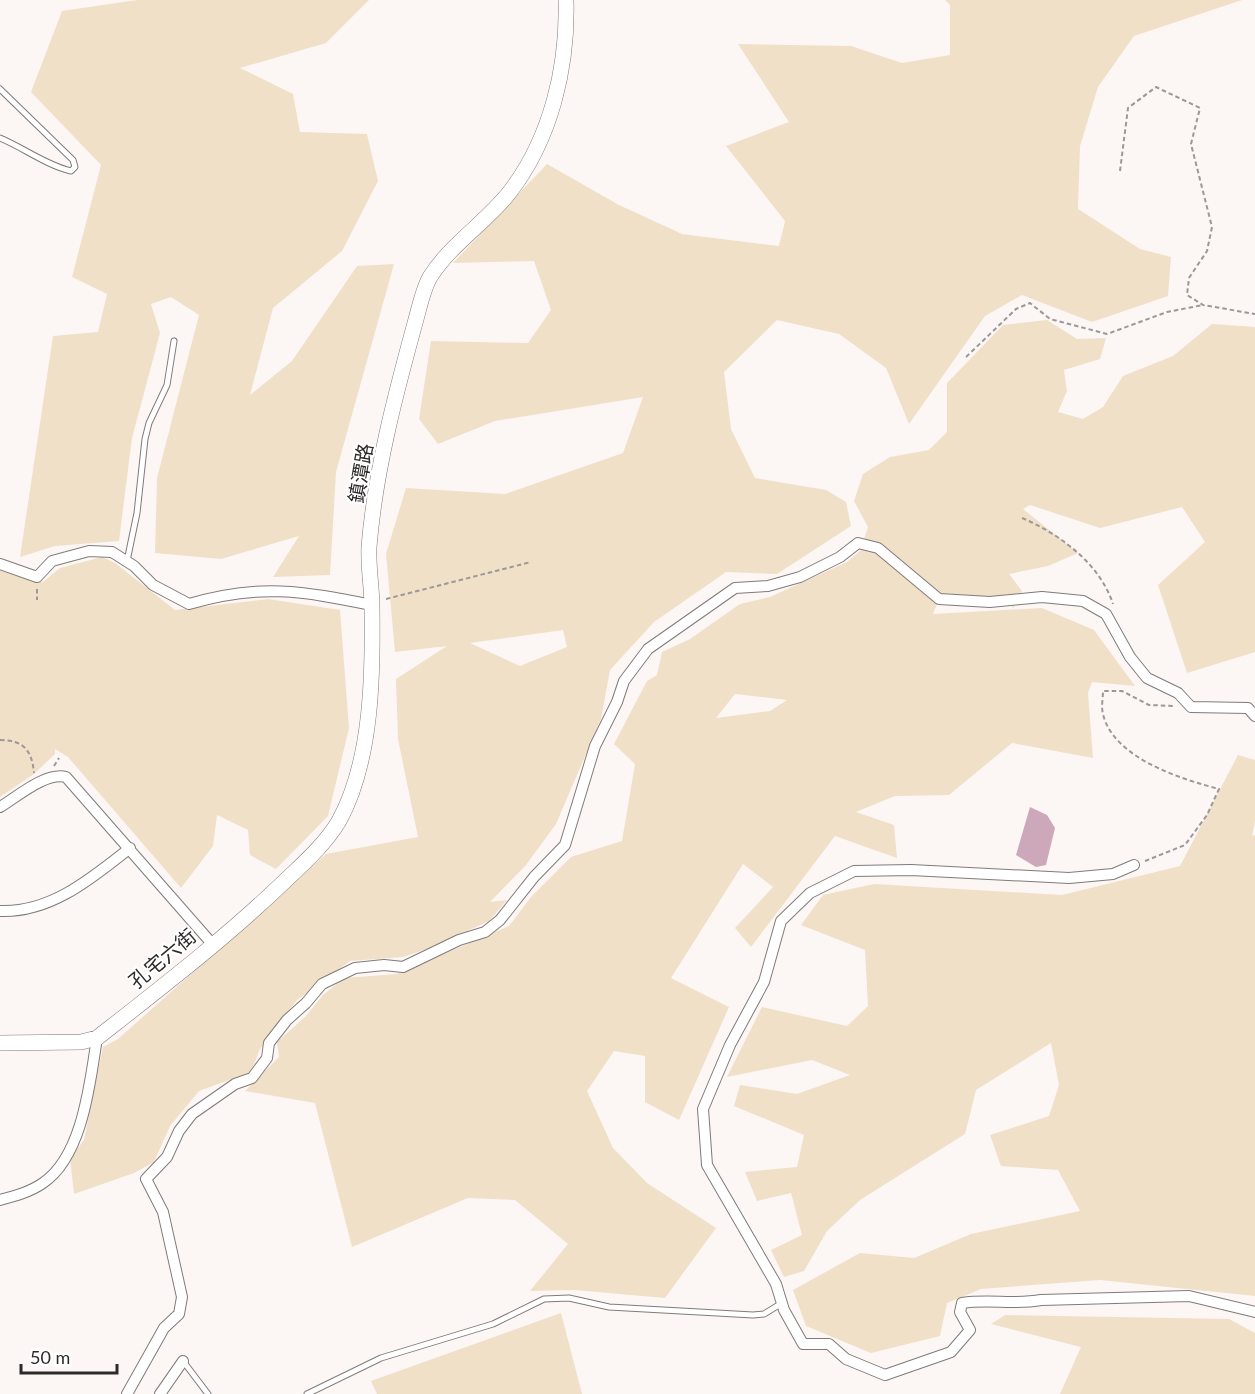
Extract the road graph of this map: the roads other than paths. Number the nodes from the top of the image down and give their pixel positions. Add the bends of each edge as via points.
1 (566, 0) edge
2 (0, 90) edge
3 (0, 138) edge
4 (174, 341) dead end
5 (127, 561) junction
6 (0, 564) edge
7 (372, 604) junction
8 (1255, 716) edge
9 (0, 807) edge
10 (130, 848) junction
11 (1134, 865) road end
12 (0, 911) edge
13 (214, 946) junction
14 (97, 1038) junction
15 (0, 1043) edge
16 (0, 1200) edge
17 (782, 1303) junction
18 (1255, 1312) edge
19 (183, 1361) joint
20 (127, 1394) edge
21 (160, 1394) edge
22 (208, 1394) edge
23 (307, 1394) edge

1 - 7 street, 鎮潭路 via 564,62 541,138 508,194 429,278 378,476 369,547
2 - 3 lane via 73,160 75,167 71,171 59,168
4 - 5 lane via 166,384 145,440
5 - 6 street via 112,552 89,551 52,561 37,577
5 - 7 street via 153,585 189,604 273,589
7 - 13 street, 鎮潭路 via 371,693 366,735 349,798 338,822 314,852
8 - 20 street via 1248,708 1191,707 1178,693 1147,678 1106,614 1083,601 1042,597 990,603 939,599 878,548 858,543 800,577 768,586 735,588 648,649 636,663 595,746 565,845 500,920 484,932 403,967 384,964 355,968 322,984 269,1043 267,1058 252,1078 212,1098 178,1131 167,1157 146,1179 163,1212 182,1297 178,1314 164,1328
9 - 10 street, 孔宅六街 via 39,783 66,777
10 - 12 street via 73,891 15,912
10 - 13 street, 孔宅六街
11 - 17 street via 1113,874 1069,878 854,871 810,893 781,921 764,982 730,1045 703,1109 707,1165 776,1284
13 - 14 street, 孔宅六街
14 - 15 street via 81,1042
14 - 16 street via 78,1132 63,1161 46,1182
17 - 18 street via 803,1344 829,1344 846,1359 885,1375 951,1352 970,1330 960,1312 962,1303 988,1299 1021,1304 1041,1300 1189,1296
17 - 23 lane via 764,1314 753,1315 609,1307 569,1298 544,1299 493,1324 381,1358
19 - 21 street
19 - 22 lane

